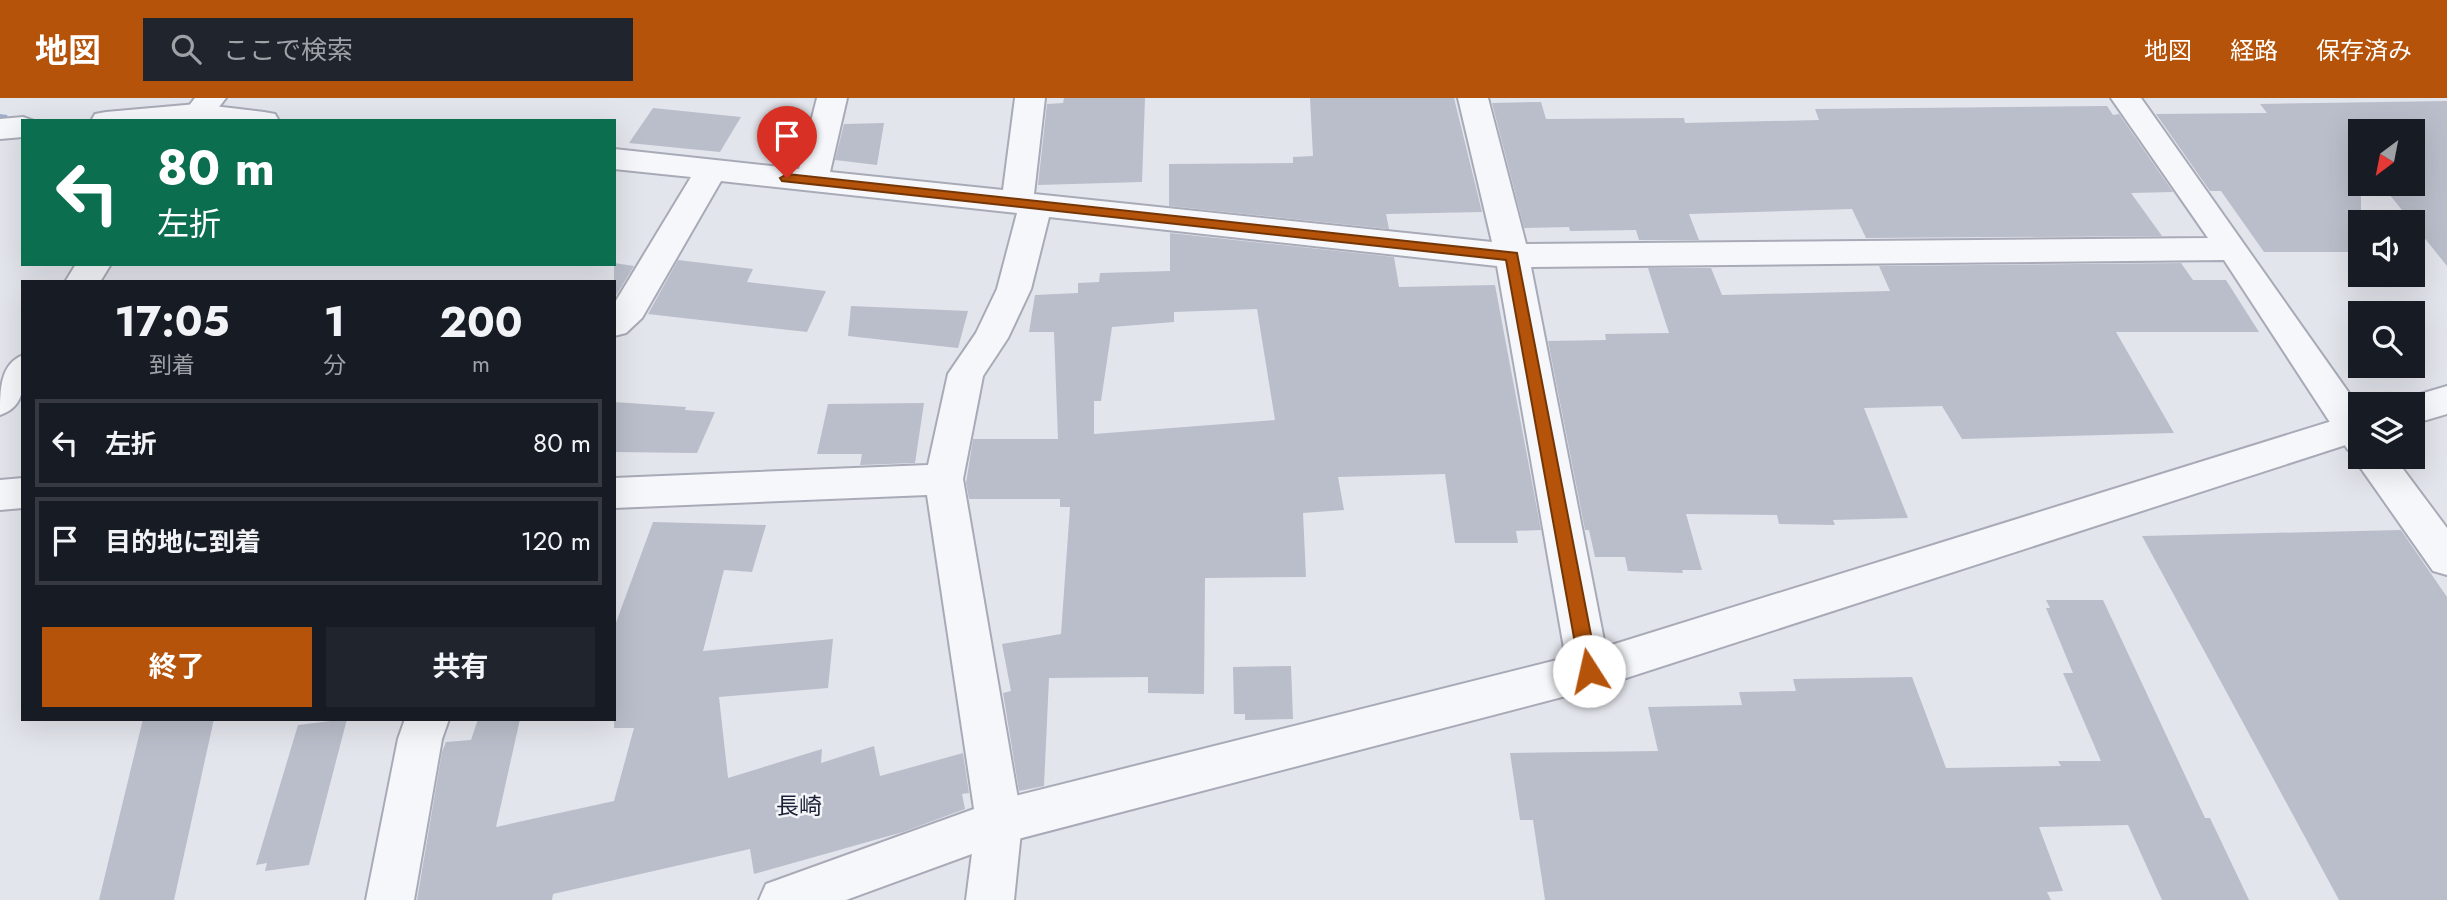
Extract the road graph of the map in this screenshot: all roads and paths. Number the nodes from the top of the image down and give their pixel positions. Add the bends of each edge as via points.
1 (832, 98) edge
2 (1030, 98) edge
3 (1473, 98) edge
4 (2126, 98) edge
5 (200, 111) edge
6 (125, 119) edge
7 (251, 119) edge
8 (21, 127) edge
9 (0, 129) edge
10 (616, 159) edge
11 (711, 170) junction
12 (812, 181) junction
13 (1026, 203) junction
14 (2233, 249) junction
15 (1512, 256) junction
16 (616, 322) edge
17 (21, 371) edge
18 (2447, 400) edge
19 (0, 401) edge
20 (2425, 406) edge
21 (2348, 417) edge
22 (2348, 442) edge
23 (2384, 469) edge
24 (944, 479) junction
25 (21, 493) edge
26 (616, 493) edge
27 (0, 495) edge
28 (2447, 559) edge
29 (1589, 671) junction
30 (426, 721) edge
31 (999, 822) junction
32 (390, 900) edge
33 (783, 900) edge
34 (990, 900) edge

1 - 12 street
2 - 13 street
3 - 15 street
4 - 14 street
5 - 6 street
5 - 7 street
8 - 9 street
10 - 11 street
11 - 12 street
11 - 16 street via 631,309
12 - 13 street
13 - 15 street
13 - 24 street via 1014,289 991,338 965,374
14 - 15 street
14 - 21 street
15 - 29 street
17 - 19 street
18 - 20 street
22 - 29 street
23 - 28 street
24 - 26 street
24 - 31 street
25 - 27 street
29 - 31 street
30 - 32 street
31 - 33 street
31 - 34 street

